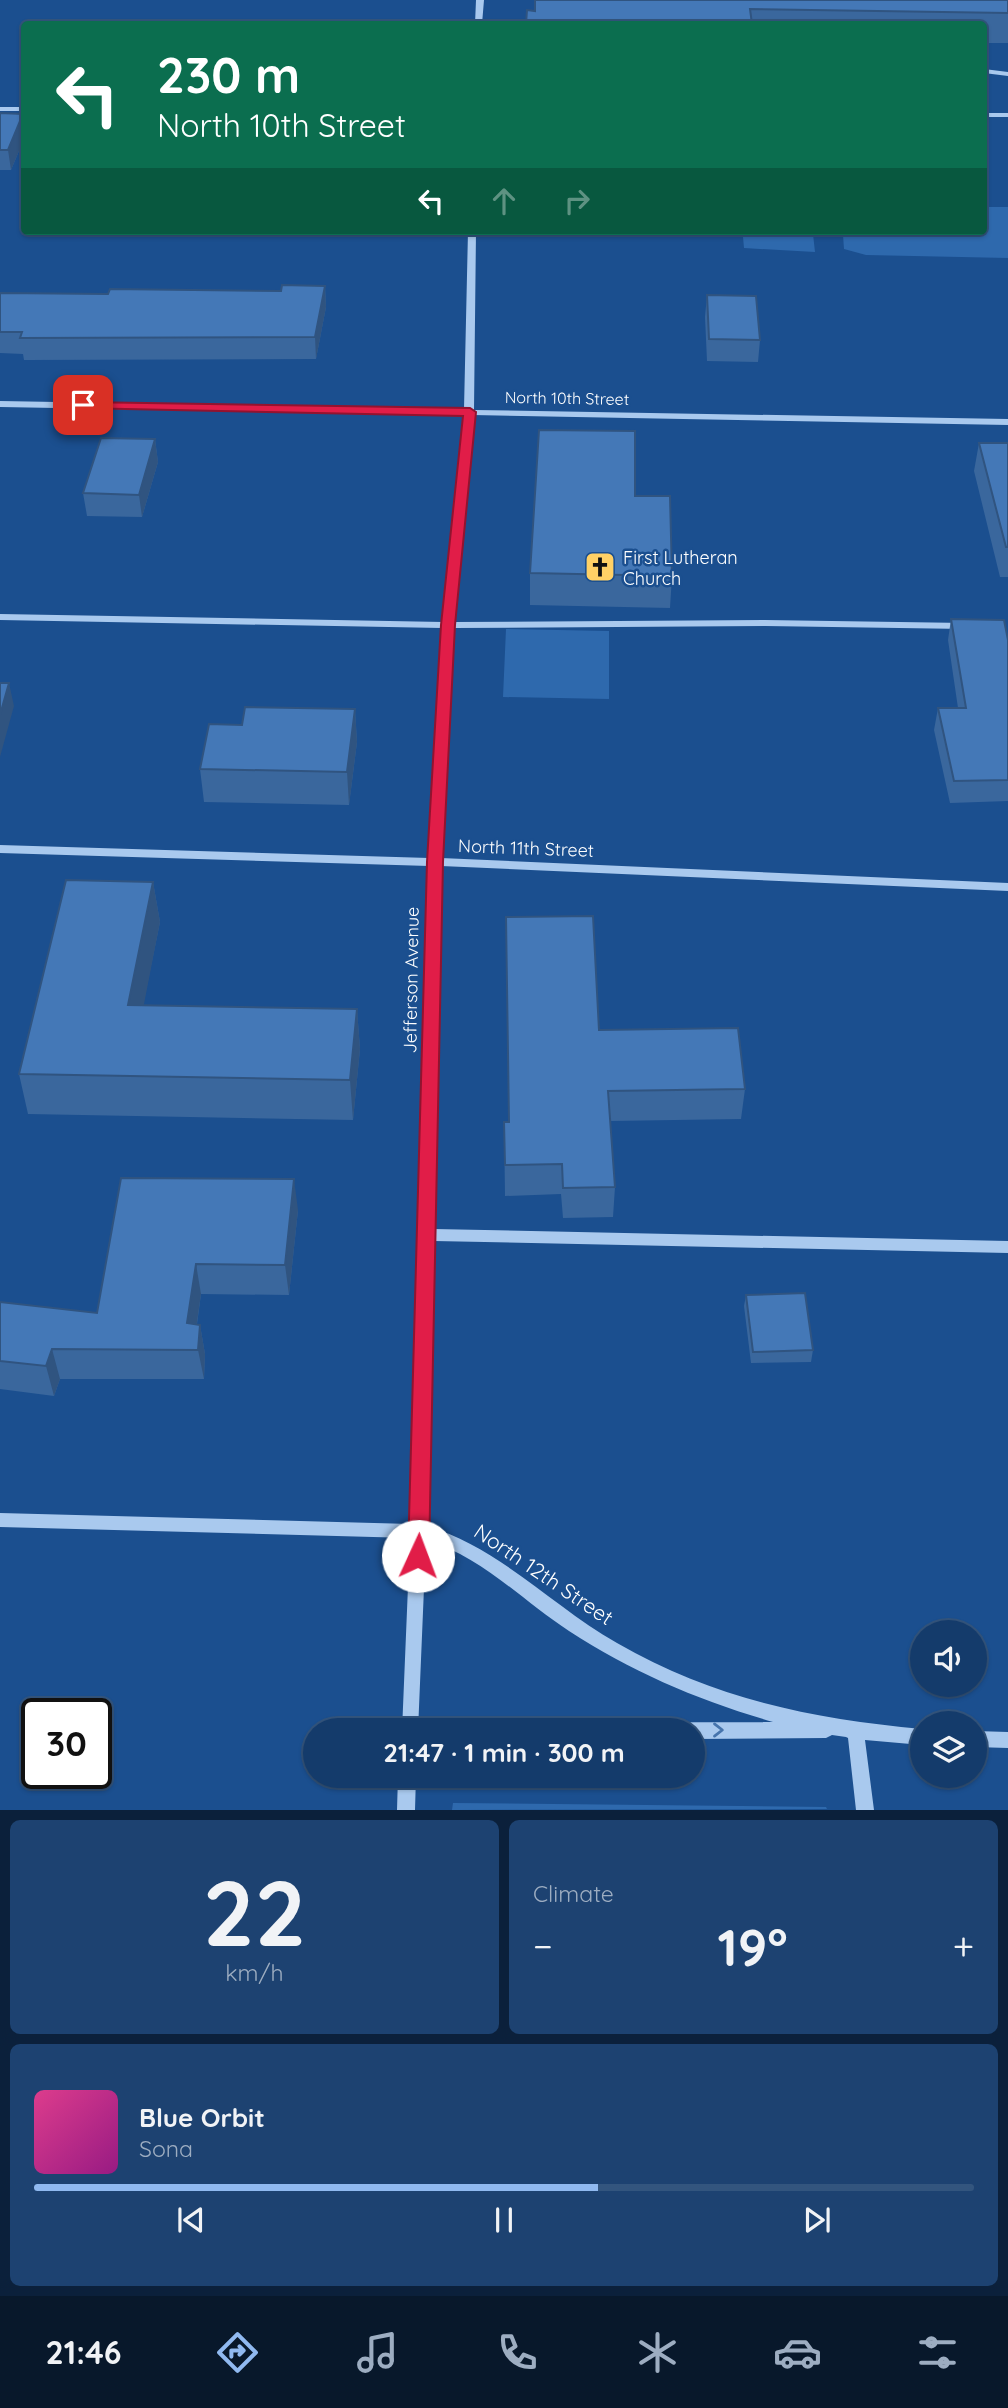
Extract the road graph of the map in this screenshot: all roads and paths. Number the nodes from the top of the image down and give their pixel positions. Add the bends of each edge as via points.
1 (480, 0) edge
2 (479, 21) edge
3 (987, 71) edge
4 (1008, 74) edge
5 (0, 109) edge
6 (21, 109) edge
7 (987, 115) edge
8 (1008, 115) edge
9 (472, 235) edge
10 (0, 404) edge
11 (470, 412) junction
12 (1008, 422) edge
13 (0, 617) edge
14 (448, 625) junction
15 (981, 626) edge
16 (0, 849) edge
17 (435, 862) junction
18 (1008, 887) edge
19 (428, 1235) junction
20 (1008, 1247) edge
21 (0, 1520) edge
22 (419, 1531) junction
23 (411, 1718) edge
24 (705, 1730) edge
25 (855, 1730) junction
26 (910, 1736) edge
27 (987, 1739) edge
28 (1008, 1740) edge
29 (407, 1788) edge
30 (406, 1810) edge
31 (865, 1810) edge

1 - 2 street
3 - 4 street
5 - 6 street
7 - 8 street
9 - 11 street, Jefferson Avenue
10 - 11 street, North 10th Street
11 - 12 street, North 10th Street
11 - 14 street, Jefferson Avenue
13 - 14 street
14 - 15 street
14 - 17 street, Jefferson Avenue
16 - 17 street, North 11th Street
17 - 18 street, North 11th Street
17 - 19 street, Jefferson Avenue
19 - 20 street
19 - 22 street, Jefferson Avenue
21 - 22 street, North 12th Street
22 - 23 street, Jefferson Avenue
22 - 25 street, North 12th Street via 470,1548 573,1625 675,1680 739,1704
24 -> 25 street
25 - 26 street, North 12th Street
25 - 31 street
27 - 28 street
29 - 30 street

